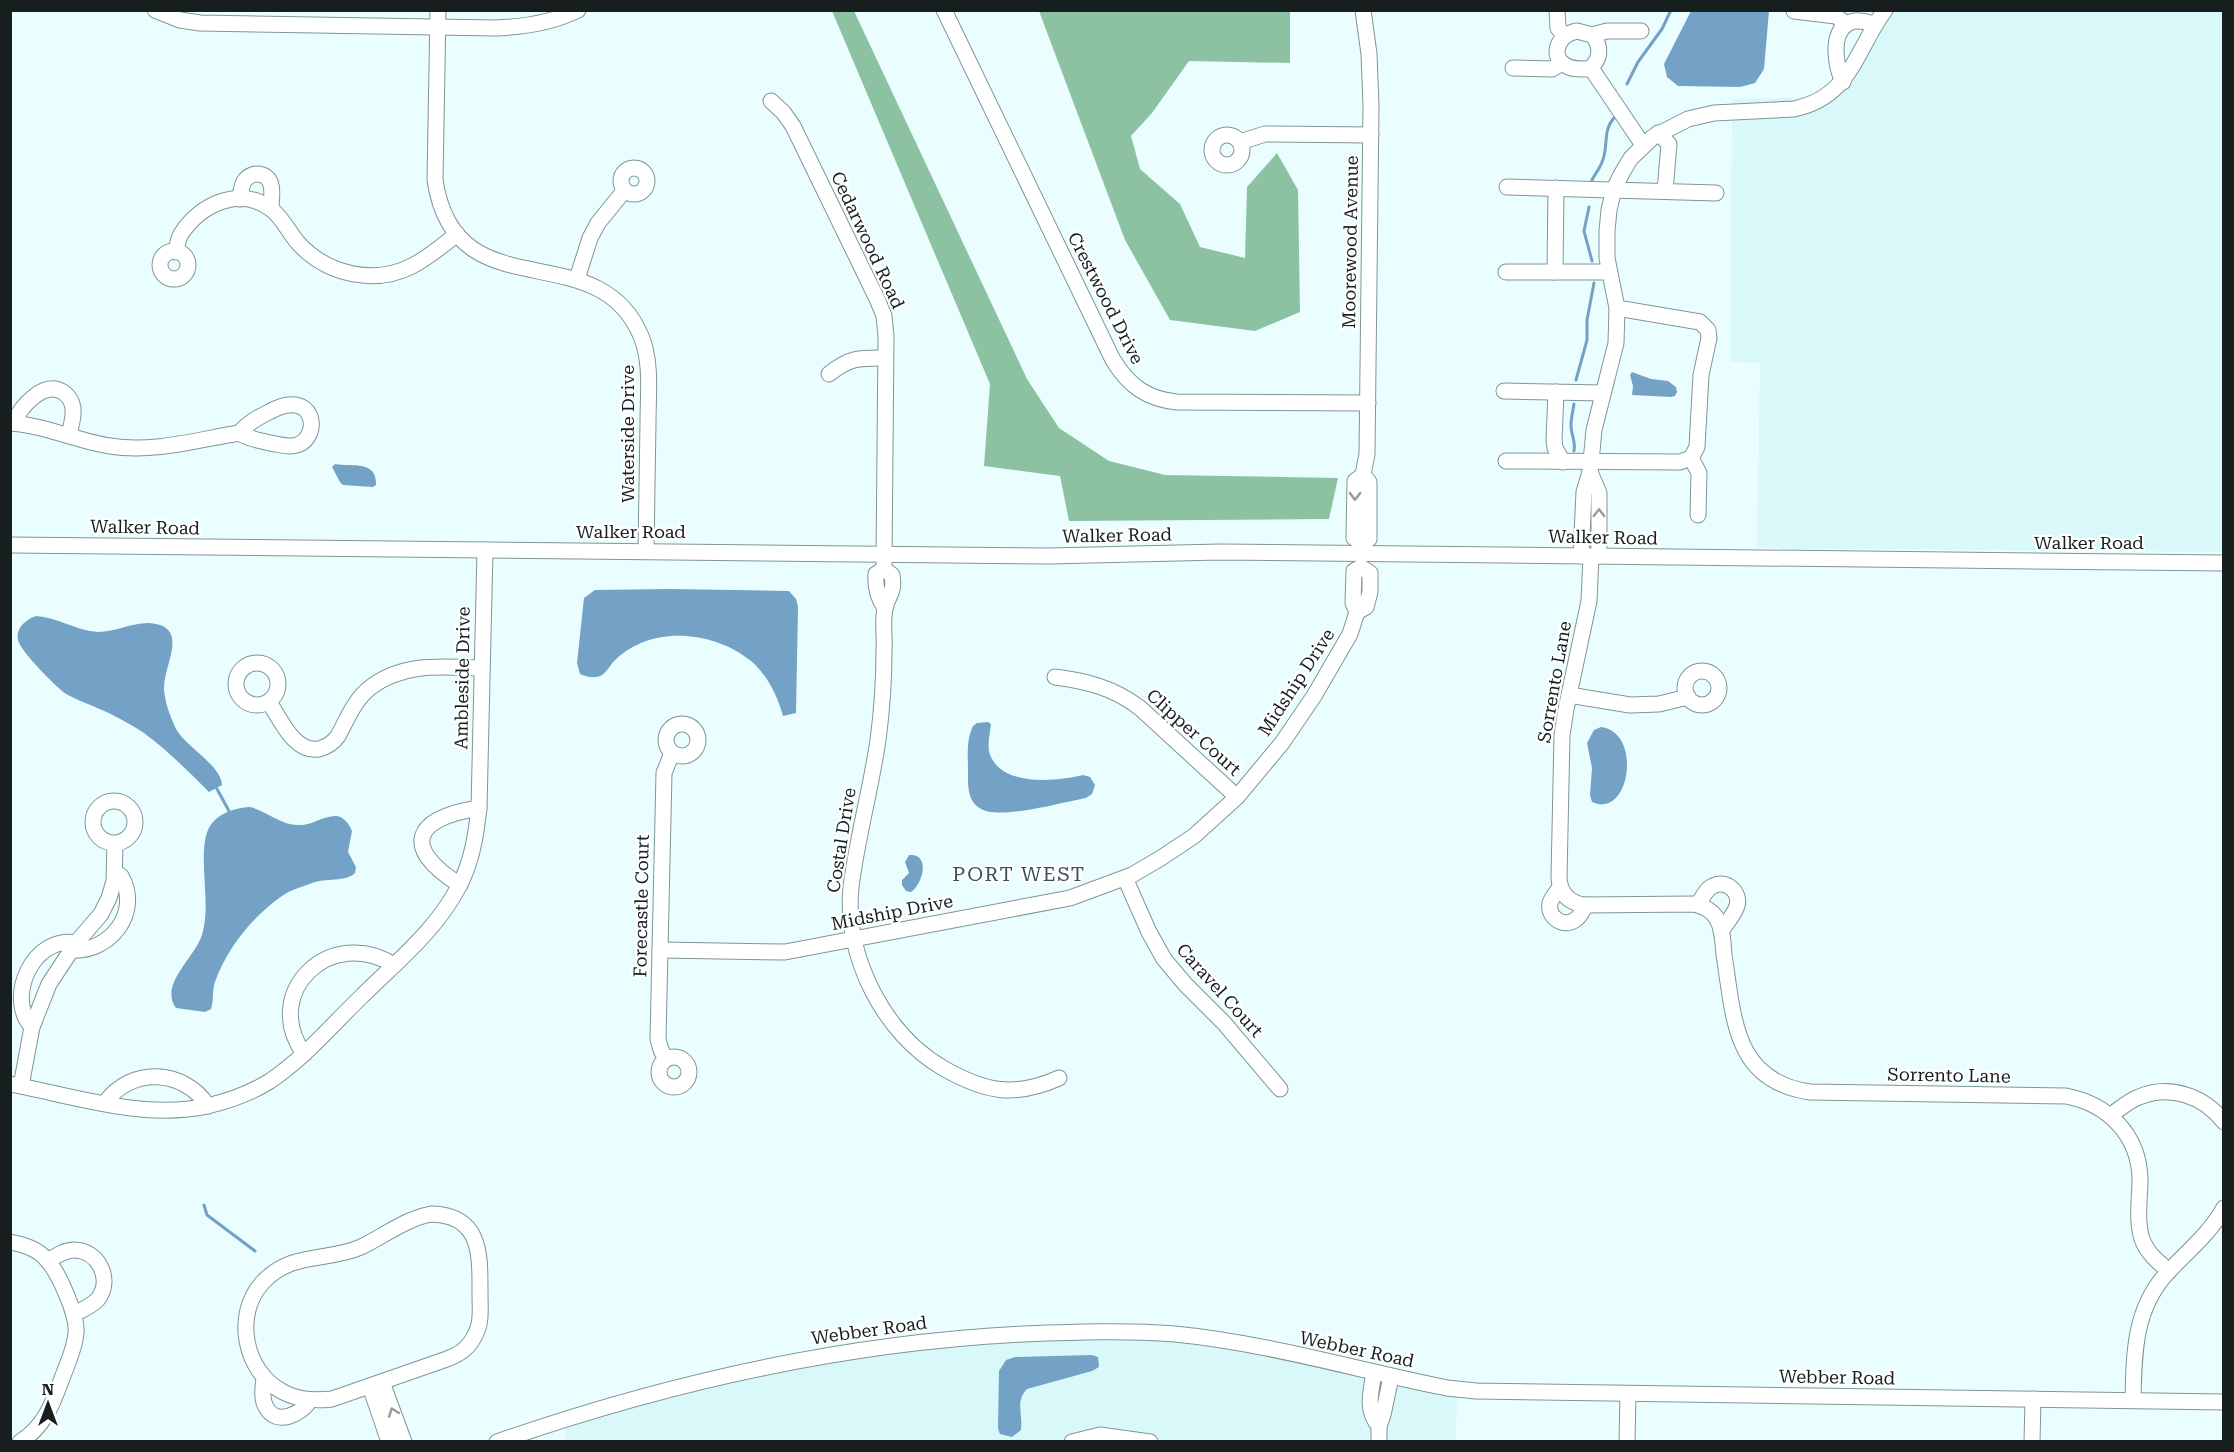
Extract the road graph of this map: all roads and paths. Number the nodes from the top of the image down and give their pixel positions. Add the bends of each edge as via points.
1 (155, 10) edge
2 (438, 10) edge
3 (578, 10) edge
4 (944, 10) edge
5 (1363, 10) edge
6 (1557, 10) edge
7 (1885, 10) edge
8 (1794, 11) edge
9 (257, 17) edge
10 (1846, 24) junction
11 (1875, 24) junction
12 (438, 27) junction
13 (1641, 31) dead end
14 (1564, 35) junction
15 (1592, 35) junction
16 (1562, 63) junction
17 (1513, 68) dead end
18 (1591, 68) junction
19 (1843, 82) junction
20 (771, 101) dead end
21 (1659, 133) junction
22 (1371, 135) junction
23 (1240, 142) dead end
24 (1643, 145) junction
25 (1507, 187) dead end
26 (1556, 188) junction
27 (1614, 189) junction
28 (624, 191) dead end
29 (1665, 191) junction
30 (1716, 193) dead end
31 (240, 199) junction
32 (271, 209) junction
33 (457, 234) junction
34 (176, 252) dead end
35 (1506, 272) dead end
36 (1556, 272) junction
37 (1610, 272) junction
38 (577, 279) junction
39 (1617, 308) junction
40 (885, 358) junction
41 (829, 374) dead end
42 (1504, 391) dead end
43 (1556, 392) junction
44 (1602, 393) junction
45 (1368, 403) junction
46 (12, 423) edge
47 (239, 433) dead end
48 (69, 435) junction
49 (1691, 458) junction
50 (1506, 461) dead end
51 (1563, 462) junction
52 (1590, 467) junction
53 (1698, 515) dead end
54 (10, 545) edge
55 (485, 549) junction
56 (646, 551) junction
57 (1362, 555) junction
58 (1590, 556) junction
59 (884, 561) junction
60 (2223, 563) edge
61 (482, 668) junction
62 (1055, 677) dead end
63 (1569, 695) junction
64 (1688, 697) dead end
65 (269, 702) dead end
66 (672, 753) dead end
67 (1237, 797) junction
68 (479, 808) junction
69 (115, 844) dead end
70 (115, 872) junction
71 (1125, 878) junction
72 (460, 885) junction
73 (1560, 887) junction
74 (1586, 905) junction
75 (1698, 905) junction
76 (1721, 932) junction
77 (855, 939) junction
78 (73, 946) junction
79 (660, 950) junction
80 (394, 965) junction
81 (32, 1028) junction
82 (304, 1054) junction
83 (666, 1059) dead end
84 (1059, 1078) dead end
85 (16, 1085) edge
86 (1280, 1089) dead end
87 (105, 1103) junction
88 (208, 1106) junction
89 (2111, 1115) junction
90 (2223, 1122) edge
91 (2223, 1208) edge
92 (10, 1242) edge
93 (48, 1261) junction
94 (2169, 1271) junction
95 (74, 1314) junction
96 (1374, 1373) junction
97 (1391, 1377) junction
98 (264, 1378) junction
99 (376, 1384) junction
100 (1628, 1394) junction
101 (2033, 1399) junction
102 (310, 1400) junction
103 (2133, 1400) junction
104 (2223, 1402) edge
105 (1379, 1426) junction
106 (20, 1442) edge
107 (389, 1442) edge
108 (404, 1442) edge
109 (497, 1442) edge
110 (1071, 1442) edge
111 (1150, 1442) edge
112 (1379, 1442) edge
113 (1627, 1442) edge
114 (2032, 1442) edge

1 - 9 street via 190,22
2 - 12 street, Waterside Drive
3 - 12 street via 522,27
4 - 45 street, Crestwood Drive via 1113,360 1130,384 1152,397 1177,402
5 - 22 street, Moorewood Avenue via 1370,62
6 - 14 street via 1558,27
7 - 11 street
8 - 10 street via 1836,16
9 - 12 street
10 - 11 street
10 - 19 street via 1838,38 1836,63
11 - 19 street
12 - 33 street, Waterside Drive via 435,180 443,212
13 - 15 street
14 - 15 street via 1577,31
14 - 16 street via 1558,48
15 - 18 street via 1599,52
16 - 17 street via 1552,69
16 - 18 street via 1575,69
18 - 24 street
19 - 21 street, Sorrento Lane via 1829,95 1805,107 1714,113 1688,119
20 - 40 street, Cedarwood Road via 793,126 882,309
21 - 24 street, Sorrento Lane
21 - 29 street via 1669,144
22 - 23 street via 1264,134
22 - 45 street, Moorewood Avenue
24 - 27 street, Sorrento Lane
25 - 26 street
26 - 27 street
26 - 36 street
27 - 29 street
27 - 37 street, Sorrento Lane via 1607,231
28 - 38 street via 598,223
29 - 30 street
31 - 32 street
31 - 32 street via 246,178 259,174 272,184
31 - 34 street via 216,202 201,213 180,236
32 - 33 street via 314,258 352,274 373,276 412,266
33 - 38 street, Waterside Drive via 474,250 496,262
35 - 36 street
36 - 37 street
37 - 39 street, Sorrento Lane
38 - 56 street, Waterside Drive via 615,298 636,324 645,347
39 - 44 street, Sorrento Lane via 1616,343
39 - 49 street via 1700,322 1708,330 1697,447
40 - 41 street via 856,358
40 - 59 street, Cedarwood Road
42 - 43 street
43 - 44 street
43 - 51 street via 1554,440
44 - 52 street, Sorrento Lane
45 - 57 street, Moorewood Avenue via 1367,454 1363,475 1355,481 1354,538
46 - 48 street
46 - 48 street via 43,390 56,389 73,404
47 - 48 street via 146,448 111,446
49 - 52 street via 1680,462
49 - 53 street via 1699,473
50 - 51 street
51 - 52 street
52 - 58 street, Sorrento Lane via 1584,492
54 - 55 street, Walker Road
55 - 56 street, Walker Road
55 - 61 street, Ambleside Drive
56 - 59 street, Walker Road
57 - 58 street, Walker Road
57 - 59 street, Walker Road via 1220,552
57 - 67 street, Midship Drive via 1354,571 1353,603 1357,612 1341,652 1304,713
58 - 60 street, Walker Road
58 - 63 street, Sorrento Lane via 1589,601
59 - 77 street, Costal Drive via 893,586 885,608 878,740 851,888
61 - 65 street via 429,667 394,674 363,695 351,708 333,742 325,748 305,748 299,744
61 - 68 street, Ambleside Drive
62 - 67 street, Clipper Court via 1094,683 1126,698
63 - 64 street via 1630,705
63 - 73 street, Sorrento Lane via 1560,762
66 - 79 street, Forecastle Court via 664,773
67 - 71 street, Midship Drive via 1177,848
68 - 72 street, Ambleside Drive via 477,833
68 - 72 street via 438,819 423,832 421,841 429,860
69 - 70 street
70 - 78 street via 101,914
70 - 78 street via 121,876 127,892 124,919 114,935 99,945 80,951
71 - 77 street, Midship Drive via 1070,898
71 - 86 street, Caravel Court via 1164,959
72 - 80 street, Ambleside Drive via 436,922
73 - 74 street via 1571,901
73 - 74 street, Sorrento Lane via 1550,906 1558,921 1573,922
74 - 75 street
75 - 76 street, Sorrento Lane via 1715,916
75 - 76 street via 1713,886 1725,885 1733,890 1737,905
76 - 89 street, Sorrento Lane via 1741,1043 1757,1068 1782,1085 1810,1092 2066,1096 2094,1104
77 - 79 street, Midship Drive via 778,952
77 - 84 street, Costal Drive via 866,978 882,1008 899,1032 939,1066 1003,1090 1031,1090
78 - 81 street via 49,984
78 - 81 street via 67,941 48,949 27,973 21,1002
79 - 83 street, Forecastle Court via 658,1039
80 - 82 street, Ambleside Drive
80 - 82 street via 368,952 353,951 327,958 305,976 290,1012 296,1043
81 - 85 street
82 - 88 street, Ambleside Drive via 268,1082
85 - 87 street, Ambleside Drive
87 - 88 street, Ambleside Drive via 160,1110
87 - 88 street via 122,1085 149,1077 177,1080 200,1094
89 - 90 street via 2138,1097 2172,1092 2210,1107
89 - 94 street, Sorrento Lane via 2137,1156 2142,1238 2150,1254
91 - 94 street via 2200,1241
92 - 93 street via 28,1246
93 - 95 street
93 - 95 street via 60,1253 76,1250 86,1252 100,1264 104,1282 99,1298
94 - 103 street via 2149,1299 2138,1328
95 - 106 street via 74,1346 50,1411
96 - 97 street, Webber Road
96 - 105 street via 1370,1407
96 - 109 street, Webber Road via 1244,1344 1172,1334 1060,1333 946,1339 828,1355 676,1387 597,1408
97 - 100 street, Webber Road via 1476,1391
97 - 105 street
98 - 99 street via 248,1347 246,1322 252,1299 273,1273 299,1260 359,1248 422,1216 449,1217 467,1229 479,1251 480,1315 475,1336 460,1353
98 - 102 street via 283,1392
98 - 102 street via 263,1398 271,1413 292,1416 304,1410
99 - 102 street via 332,1400
99 - 107 street
108 -> 99 street
100 - 101 street, Webber Road
100 - 113 street
101 - 103 street, Webber Road
101 - 114 street
103 - 104 street, Webber Road
105 - 112 street
110 - 111 street via 1100,1435

